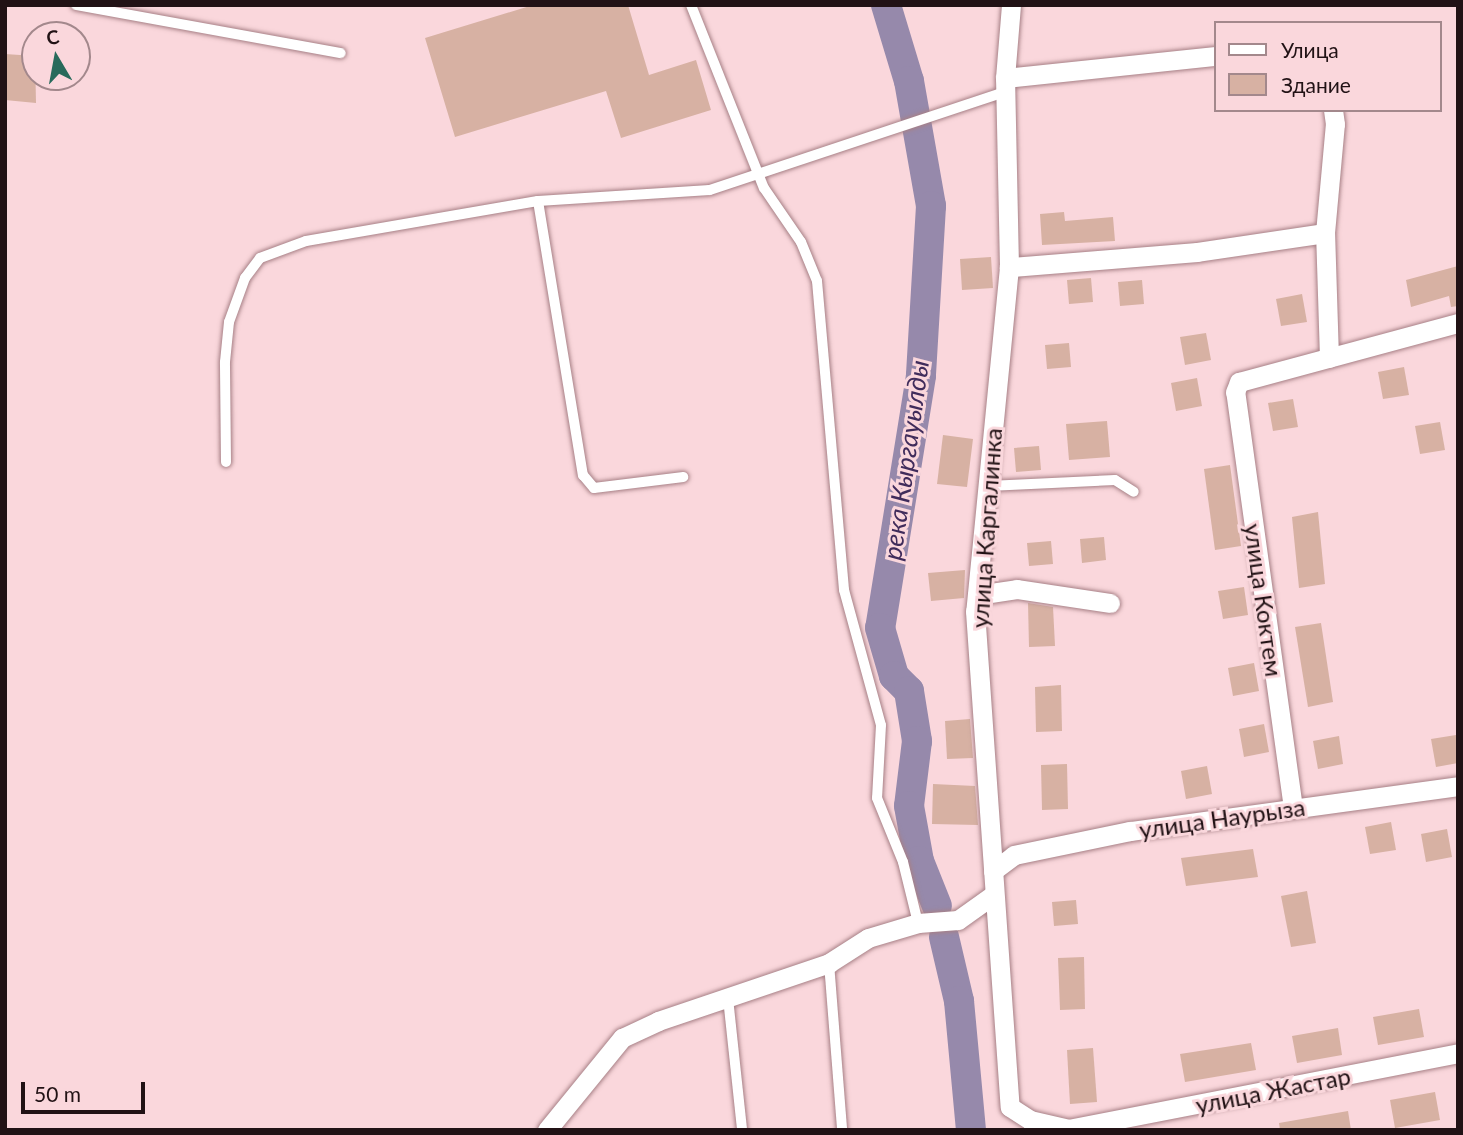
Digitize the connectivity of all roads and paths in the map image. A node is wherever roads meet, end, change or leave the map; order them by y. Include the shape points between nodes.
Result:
1 (76, 5) edge
2 (691, 5) edge
3 (1011, 5) edge
4 (341, 53) dead end
5 (1214, 56) edge
6 (1005, 85) junction
7 (1333, 112) edge
8 (758, 174) junction
9 (538, 201) junction
10 (1325, 233) junction
11 (1009, 267) junction
12 (1458, 323) edge
13 (1329, 358) junction
14 (226, 462) dead end
15 (683, 477) dead end
16 (988, 486) junction
17 (1134, 492) dead end
18 (977, 595) junction
19 (1110, 603) dead end
20 (1458, 786) edge
21 (1293, 808) junction
22 (993, 871) junction
23 (993, 895) junction
24 (918, 923) junction
25 (829, 963) junction
26 (727, 998) junction
27 (1458, 1053) edge
28 (1010, 1107) joint
29 (1154, 1122) edge
30 (547, 1130) edge
31 (741, 1130) edge
32 (842, 1130) edge

1 - 4 lane
2 - 8 lane
3 - 6 street, улица Каргалинка
5 - 6 street
6 - 8 lane
6 - 11 street, улица Каргалинка
7 - 10 street
8 - 9 lane via 710,190
8 - 24 lane via 801,242 817,281 844,590 881,725 877,798 903,862
9 - 14 lane via 306,241 260,258 245,278 229,322
9 - 15 lane via 583,475 594,488
10 - 11 street via 1197,253
10 - 13 street
11 - 16 street, улица Каргалинка
12 - 13 street
13 - 21 street, улица Коктем via 1239,382 1235,392
16 - 17 lane via 1115,480
16 - 18 street, улица Каргалинка
18 - 19 street via 1017,589
18 - 22 street, улица Каргалинка
20 - 21 street, улица Наурыза
21 - 22 street, улица Наурыза via 1130,831 1014,855
22 - 23 street, улица Каргалинка
23 - 24 street via 958,920
23 - 28 street, улица Каргалинка
24 - 25 street via 868,938
25 - 26 street
25 - 32 lane
26 - 30 street via 622,1038
26 - 31 lane
27 - 29 street, улица Жастар
28 - 29 street, улица Жастар via 1031,1120 1068,1129

